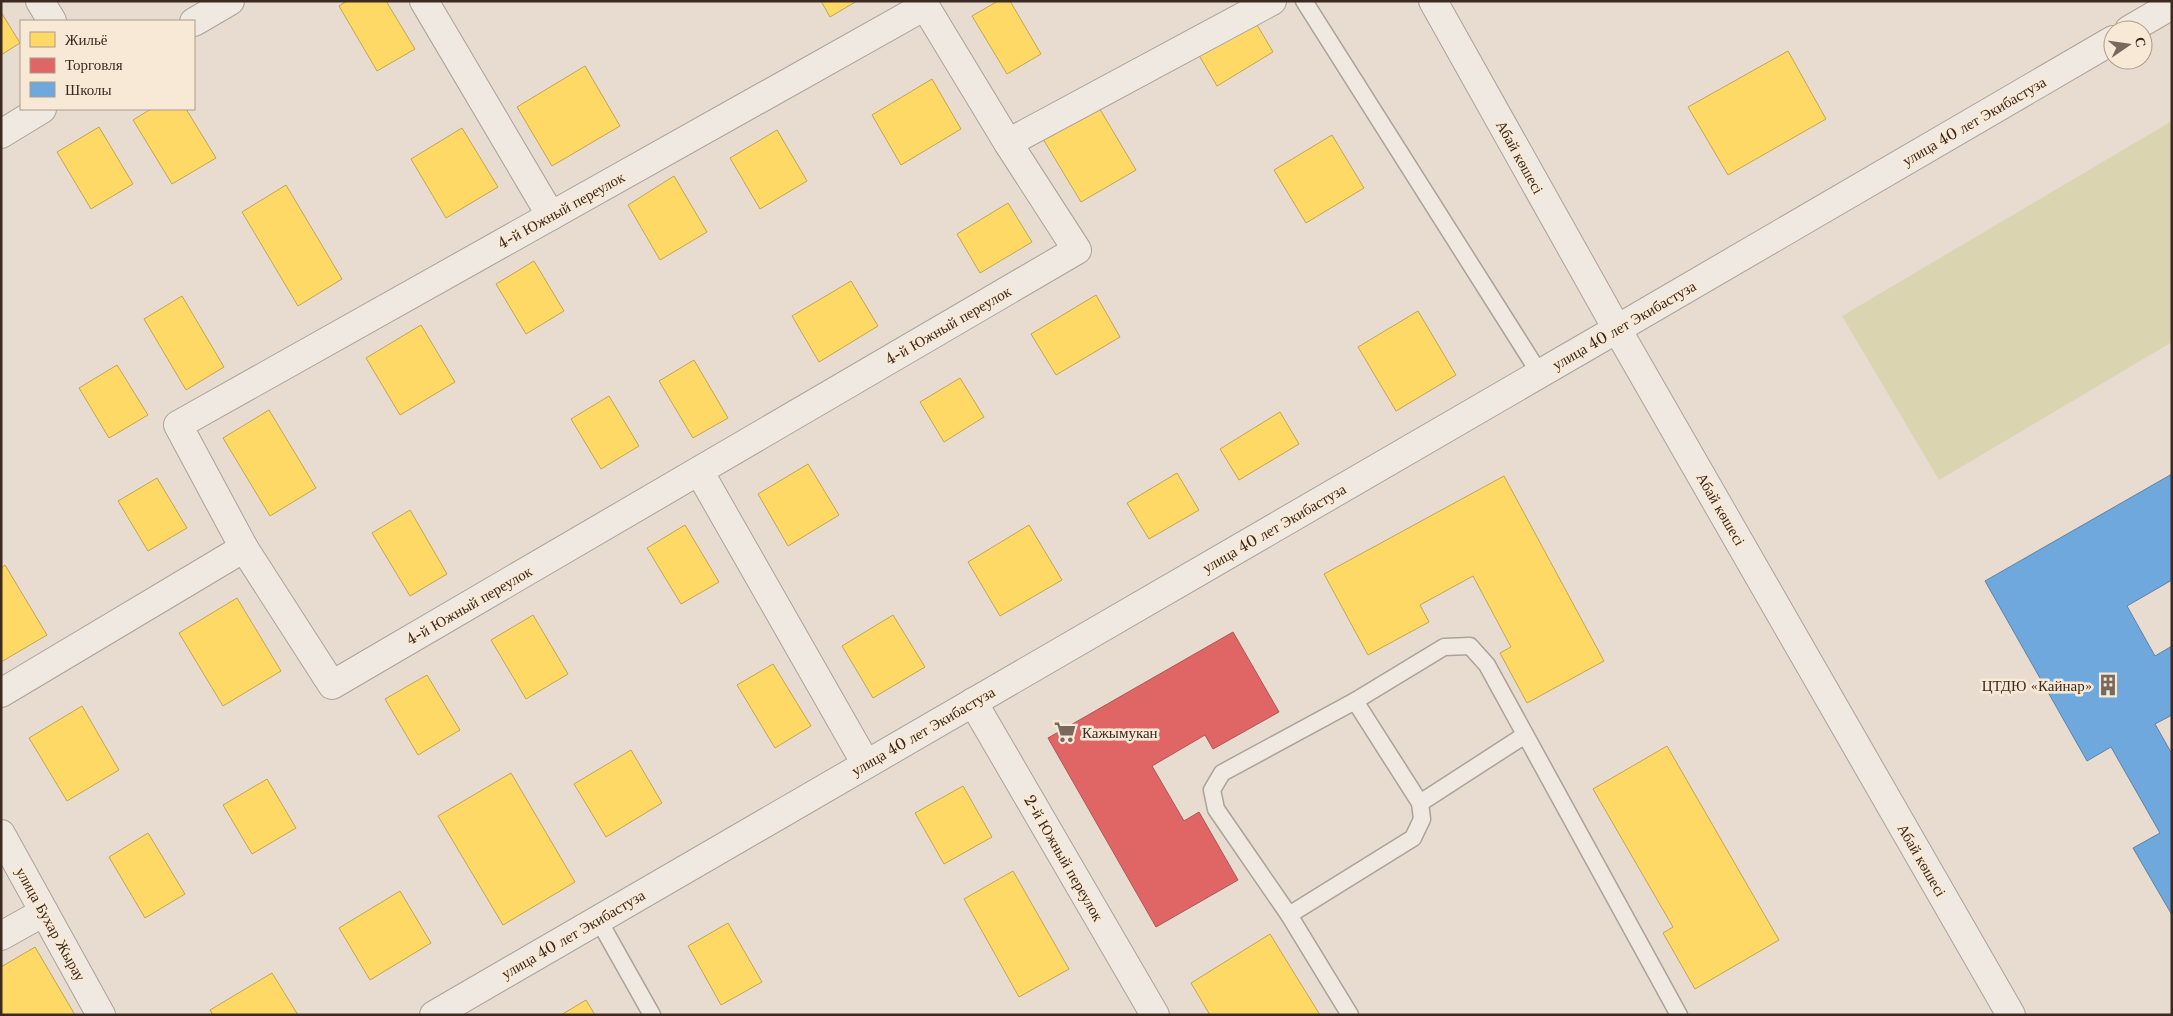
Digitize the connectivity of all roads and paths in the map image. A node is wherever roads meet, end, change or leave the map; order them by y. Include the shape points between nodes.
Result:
1 (40, 1) edge
2 (230, 1) edge
3 (424, 1) edge
4 (1272, 1) edge
5 (1304, 1) edge
6 (1433, 1) edge
7 (2172, 5) edge
8 (51, 20) edge
9 (2146, 20) edge
10 (195, 21) edge
11 (2103, 46) edge
12 (40, 110) edge
13 (1, 134) edge
14 (1008, 143) junction
15 (551, 216) junction
16 (1617, 329) junction
17 (1540, 374) junction
18 (699, 471) junction
19 (244, 548) junction
20 (1, 692) edge
21 (1355, 701) junction
22 (973, 702) junction
23 (1525, 735) junction
24 (866, 764) junction
25 (1420, 803) junction
26 (1, 834) edge
27 (44, 912) junction
28 (1289, 915) junction
29 (598, 919) junction
30 (1, 936) edge
31 (101, 1015) edge
32 (434, 1015) edge
33 (652, 1015) edge
34 (1155, 1015) edge
35 (1350, 1015) edge
36 (1679, 1015) edge
37 (2012, 1015) edge

1 - 8 street
2 - 10 street
3 - 15 street
4 - 14 street
5 - 17 lane
6 - 16 street, Абай көшесі
7 - 9 street
11 - 16 street, улица 40 лет Экибастуза
12 - 13 street
14 - 15 street, 4-й Южный переулок via 925,6
14 - 18 street, 4-й Южный переулок via 1077,250
15 - 19 street, 4-й Южный переулок via 178,425
16 - 17 street, улица 40 лет Экибастуза
16 - 37 street, Абай көшесі
17 - 22 street, улица 40 лет Экибастуза
18 - 19 street, 4-й Южный переулок via 332,685
18 - 24 street
19 - 20 street
21 - 23 lane via 1444,646 1470,646 1487,665
21 - 25 lane
21 - 28 lane via 1222,774 1212,790 1216,809
22 - 24 street, улица 40 лет Экибастуза
22 - 34 street, 2-й Южный переулок
23 - 25 lane
23 - 36 lane
24 - 29 street, улица 40 лет Экибастуза
25 - 28 lane via 1422,819 1413,838
26 - 27 street, улица Бухар Жырау
27 - 30 street
27 - 31 street, улица Бухар Жырау
28 - 35 lane
29 - 32 street, улица 40 лет Экибастуза
29 - 33 lane

